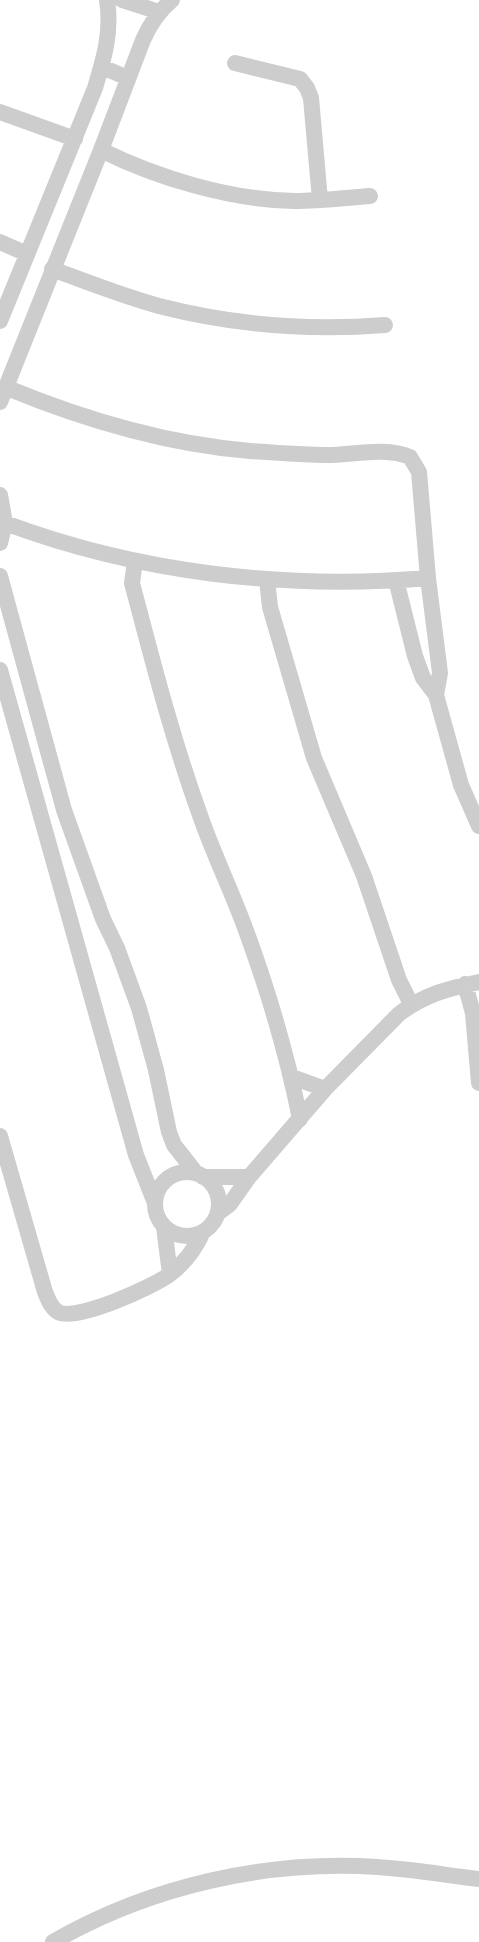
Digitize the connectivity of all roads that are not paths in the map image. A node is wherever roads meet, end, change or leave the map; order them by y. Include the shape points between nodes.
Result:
1 (107, 0) edge
2 (122, 0) edge
3 (172, 0) edge
4 (159, 12) junction
5 (235, 63) dead end
6 (102, 67) junction
7 (128, 78) junction
8 (0, 112) edge
9 (74, 139) junction
10 (101, 150) junction
11 (370, 196) dead end
12 (320, 200) junction
13 (0, 242) edge
14 (27, 254) junction
15 (52, 269) junction
16 (0, 321) edge
17 (385, 325) dead end
18 (2, 394) edge
19 (0, 495) edge
20 (5, 523) junction
21 (0, 543) edge
22 (135, 562) junction
23 (0, 576) edge
24 (428, 578) junction
25 (267, 580) junction
26 (396, 580) junction
27 (0, 670) edge
28 (436, 695) junction
29 (479, 826) edge
30 (472, 983) edge
31 (412, 1004) junction
32 (292, 1077) junction
33 (479, 1082) edge
34 (325, 1089) junction
35 (300, 1119) junction
36 (0, 1136) edge
37 (200, 1175) junction
38 (249, 1177) junction
39 (155, 1203) junction
40 (218, 1213) junction
41 (164, 1226) junction
42 (203, 1232) junction
43 (170, 1274) junction
44 (479, 1879) edge
45 (53, 1942) edge

1 - 6 street via 110,32
2 - 4 street
3 - 4 street
4 - 7 street via 148,27
5 - 12 street via 300,79 307,88 311,98
6 - 7 street
6 - 9 street
7 - 10 street
8 - 9 street
9 - 14 street
10 - 12 street via 177,180 207,188 264,199
10 - 15 street
11 - 12 street
13 - 14 street
14 - 16 street
15 - 17 street via 157,305 223,320 258,325 313,327
15 - 18 street
18 - 24 street via 167,438 208,446 332,455 394,452 406,455 410,457 418,472
19 - 20 street
20 - 21 street
20 - 22 street
22 - 25 street
22 - 32 street via 132,583 169,723 201,819 248,936
23 - 37 street via 64,810 141,1015 169,1132 174,1145
24 - 26 street
24 - 28 street via 440,673
25 - 26 street
25 - 31 street via 270,608 314,758 364,876 399,980
26 - 28 street via 415,656 423,678
27 - 39 street via 136,1155
28 - 29 street via 461,785
30 - 31 street via 442,990
30 - 33 street
31 - 34 street
32 - 34 street
32 - 35 street
34 - 35 street
35 - 38 street
36 - 43 street via 45,1292 50,1304 58,1312 80,1312 117,1301 152,1286
37 - 38 street
37 - 39 street via 179,1173 165,1181
37 - 40 street via 215,1189
38 - 40 street via 230,1204
39 - 41 street via 156,1212
40 - 42 street via 209,1228
41 - 42 street via 171,1232 187,1236
41 - 43 street
42 - 43 street via 194,1250
44 - 45 street via 342,1866 243,1874 146,1900

